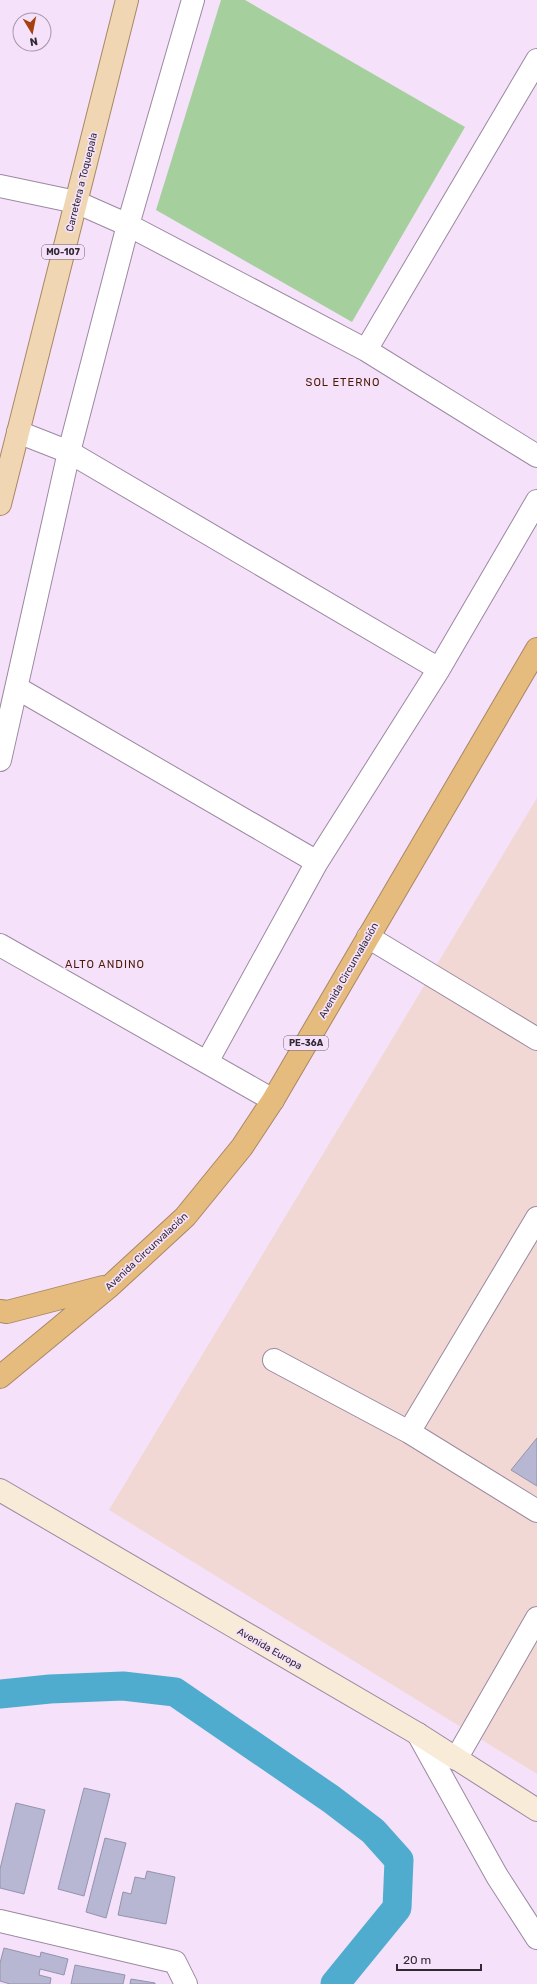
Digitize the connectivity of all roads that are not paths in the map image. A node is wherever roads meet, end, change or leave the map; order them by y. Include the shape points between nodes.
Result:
1 (127, 0) edge
2 (193, 0) edge
3 (537, 60) edge
4 (0, 186) edge
5 (76, 202) junction
6 (128, 225) junction
7 (366, 350) junction
8 (18, 432) junction
9 (69, 452) junction
10 (537, 456) edge
11 (537, 501) edge
12 (0, 504) edge
13 (537, 649) edge
14 (439, 669) junction
15 (17, 688) junction
16 (0, 760) edge
17 (317, 862) junction
18 (368, 937) junction
19 (0, 945) edge
20 (537, 1039) edge
21 (207, 1062) junction
22 (273, 1100) junction
23 (537, 1218) edge
24 (110, 1286) junction
25 (0, 1312) edge
26 (274, 1360) dead end
27 (9, 1362) edge
28 (0, 1377) edge
29 (408, 1432) junction
30 (0, 1490) edge
31 (537, 1511) edge
32 (537, 1618) edge
33 (418, 1734) junction
34 (456, 1759) junction
35 (537, 1810) edge
36 (0, 1921) edge
37 (537, 1938) edge
38 (186, 1984) edge

1 - 5 main road, Carretera a Toquepala / MO-107
2 - 6 street
3 - 7 street
4 - 5 street
5 - 6 street
5 - 8 main road, Carretera a Toquepala / MO-107
6 - 7 street
6 - 9 street
7 - 10 street
8 - 9 street
8 - 12 main road, Carretera a Toquepala / MO-107
9 - 14 street
9 - 15 street
11 - 14 street
13 - 18 highway, Avenida Circunvalación / PE-36A
14 - 17 street
15 - 16 street
15 - 17 street
17 - 21 street
18 - 20 street
18 - 22 highway, Avenida Circunvalación / PE-36A
19 - 21 street
21 - 22 street
22 - 24 highway, Avenida Circunvalación / PE-36A via 242,1147 185,1217
23 - 29 street
24 - 25 highway
24 - 27 highway, Avenida Circunvalación / PE-36A
26 - 29 street
27 - 28 highway, Avenida Circunvalación / PE-36A
29 - 31 street
30 - 33 main road, Avenida Europa
32 - 34 street
33 - 34 main road, Avenida Europa
33 - 37 street via 497,1876
34 - 35 main road, Avenida Europa
36 - 38 street via 175,1962

